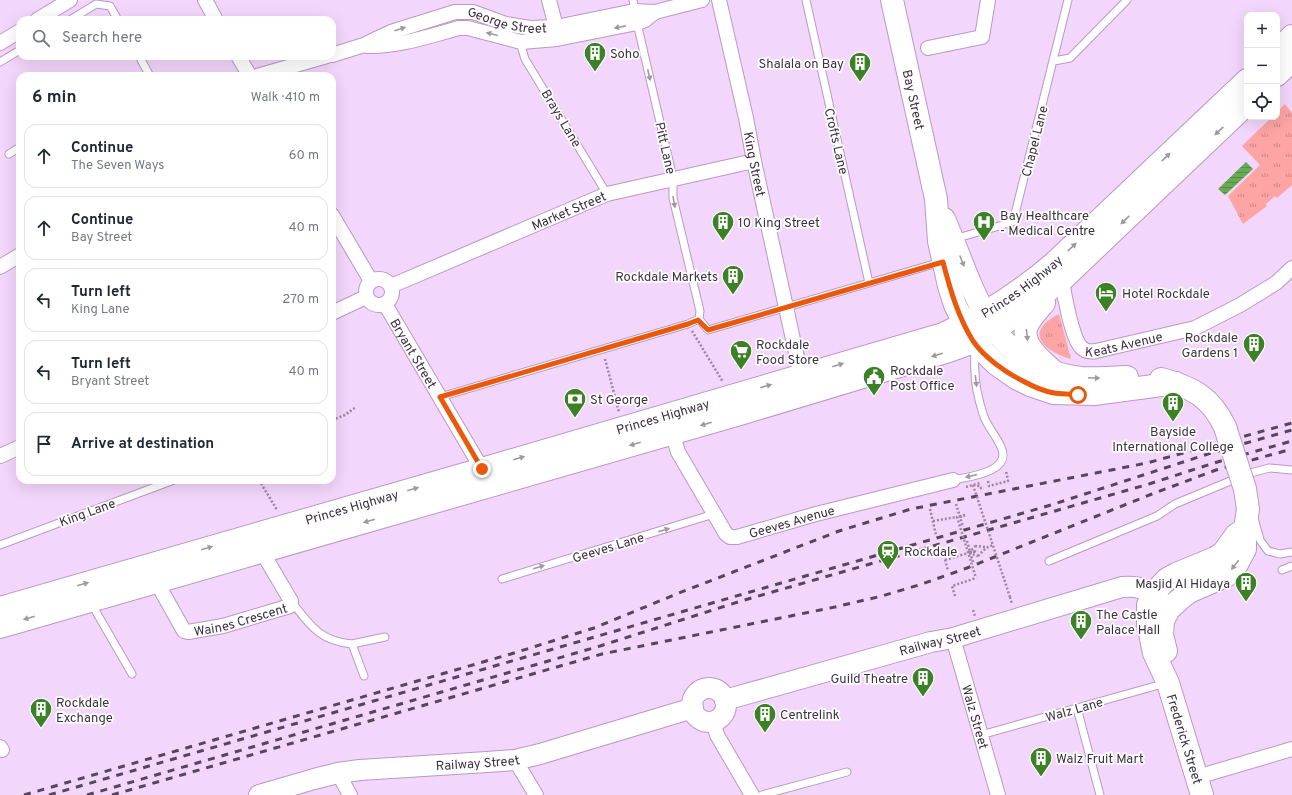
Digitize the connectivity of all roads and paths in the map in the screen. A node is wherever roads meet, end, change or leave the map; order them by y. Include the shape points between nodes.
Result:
1 (70, 0) edge
2 (204, 0) edge
3 (464, 0) edge
4 (549, 0) edge
5 (702, 0) edge
6 (718, 0) edge
7 (806, 0) edge
8 (892, 0) edge
9 (988, 0) edge
10 (1068, 0) edge
11 (1128, 0) edge
12 (635, 11) edge
13 (473, 12) junction
14 (44, 16) edge
15 (76, 16) edge
16 (116, 16) edge
17 (214, 16) edge
18 (556, 27) junction
19 (16, 33) edge
20 (1292, 36) edge
21 (521, 42) junction
22 (0, 43) edge
23 (364, 45) junction
24 (928, 48) dead end
25 (1280, 48) edge
26 (16, 52) edge
27 (336, 54) edge
28 (141, 60) edge
29 (240, 60) edge
30 (313, 60) edge
31 (1054, 61) junction
32 (1292, 61) edge
33 (0, 62) edge
34 (146, 72) edge
35 (248, 72) edge
36 (271, 72) edge
37 (1280, 72) edge
38 (1244, 83) edge
39 (1244, 107) edge
40 (16, 150) edge
41 (9, 154) dead end
42 (754, 161) junction
43 (673, 178) junction
44 (607, 194) junction
45 (936, 199) junction
46 (336, 222) edge
47 (953, 239) junction
48 (16, 257) edge
49 (943, 262) junction
50 (0, 267) edge
51 (1292, 268) edge
52 (1062, 280) junction
53 (371, 281) junction
54 (869, 283) junction
55 (391, 286) junction
56 (366, 297) junction
57 (385, 304) junction
58 (786, 308) junction
59 (336, 311) edge
60 (698, 320) junction
61 (990, 321) junction
62 (688, 324) junction
63 (969, 333) junction
64 (602, 349) junction
65 (1055, 373) junction
66 (801, 376) junction
67 (1176, 383) junction
68 (725, 385) dead end
69 (440, 397) junction
70 (356, 408) dead end
71 (620, 416) dead end
72 (336, 418) edge
73 (670, 424) junction
74 (16, 449) edge
75 (0, 456) edge
76 (1292, 470) edge
77 (1006, 471) dead end
78 (484, 478) junction
79 (953, 480) joint
80 (977, 482) dead end
81 (163, 484) edge
82 (261, 484) edge
83 (973, 485) junction
84 (966, 487) dead end
85 (975, 490) junction
86 (1246, 490) junction
87 (956, 504) dead end
88 (930, 509) dead end
89 (279, 514) dead end
90 (714, 514) junction
91 (965, 515) dead end
92 (958, 517) junction
93 (933, 521) junction
94 (963, 528) dead end
95 (1244, 529) junction
96 (936, 535) dead end
97 (967, 541) dead end
98 (256, 543) junction
99 (0, 545) edge
100 (993, 545) junction
101 (942, 548) dead end
102 (986, 548) junction
103 (977, 551) dead end
104 (1292, 552) edge
105 (969, 553) junction
106 (945, 560) junction
107 (1049, 561) dead end
108 (973, 562) dead end
109 (1292, 566) edge
110 (1282, 570) dead end
111 (948, 571) dead end
112 (153, 573) junction
113 (502, 578) dead end
114 (955, 596) dead end
115 (1152, 596) junction
116 (90, 601) junction
117 (291, 601) junction
118 (1012, 605) dead end
119 (0, 608) edge
120 (1169, 609) junction
121 (973, 610) dead end
122 (975, 616) dead end
123 (0, 627) edge
124 (385, 637) dead end
125 (953, 638) junction
126 (352, 644) junction
127 (132, 674) dead end
128 (364, 676) dead end
129 (1168, 682) junction
130 (725, 700) junction
131 (693, 708) junction
132 (1077, 708) junction
133 (713, 721) junction
134 (981, 735) junction
135 (1292, 749) edge
136 (515, 760) junction
137 (847, 772) dead end
138 (338, 773) junction
139 (1199, 786) edge
140 (259, 795) edge
141 (350, 795) edge
142 (536, 795) edge
143 (752, 795) edge
144 (762, 795) edge
145 (998, 795) edge
146 (1100, 795) edge

1 - 14 street
2 - 17 street
3 - 13 street
4 - 18 street
5 - 12 street, George Street via 655,12
6 - 42 street, King Street
7 - 54 lane, Crofts Lane
8 - 45 main road, Bay Street
9 - 24 street via 982,37
10 - 31 lane, Chapel Lane
11 - 31 lane via 1070,58
12 - 18 street, George Street
12 -> 21 street, George Street via 557,39
12 -> 43 lane, Pitt Lane
13 - 18 street, George Street via 506,24 530,28
23 -> 13 street, George Street via 442,15
15 - 16 lane via 96,4 110,6
19 - 22 street
20 - 25 main road
21 -> 23 street, George Street via 459,28 396,44
21 - 44 lane, Brays Lane via 525,58
23 - 27 street, George Street
26 - 33 lane
28 - 34 lane
29 - 35 street
30 - 36 street
31 - 47 lane, Chapel Lane via 1013,222
32 - 37 main road
61 -> 38 main road, Princes Highway via 1020,290 1054,263
39 -> 52 main road, Princes Highway
40 - 41 lane
42 - 43 street, Market Street
42 - 58 street, King Street
43 - 44 street, Market Street
43 -> 60 lane, Pitt Lane via 673,198 700,312
44 - 55 street, Market Street
45 - 47 main road, Bay Street
45 - 49 main road, Bay Street
46 - 53 street
47 -> 61 main road, Bay Street
48 - 50 street
49 - 54 lane
49 - 63 main road, Bay Street via 949,286
51 - 52 street, Keats Avenue via 1276,283 1195,328 1096,352 1084,350 1077,341 1064,298
52 - 61 main road, Princes Highway via 1015,316
52 -> 65 main road via 1026,328 1028,342 1033,351
53 - 55 street via 380,279
53 - 56 street via 366,288
54 - 58 lane
55 - 57 street via 392,294
56 - 57 street via 372,304
56 - 59 street
57 - 69 street, Bryant Street
58 - 60 lane via 708,330
58 - 66 street, King Street
60 - 62 lane
61 - 63 main road, Princes Highway
61 - 65 main road, Bay Street via 1009,346 1037,366
62 - 64 lane
62 - 68 path
66 -> 63 main road, Princes Highway via 943,334
63 - 67 main road via 996,364 1030,385 1054,393 1094,394
63 -> 73 main road, Princes Highway via 949,351
63 -> 79 lane, Geeves Avenue via 981,408 987,425 1003,452 1001,461 990,471
64 - 69 lane
64 - 71 path
65 -> 67 main road, Bay Street via 1091,378 1149,377
73 -> 66 main road, Princes Highway
67 - 86 main road, Bay Street, bridge via 1187,387 1214,408 1225,427
69 - 78 street, Bryant Street
70 - 72 path
73 - 78 main road, Princes Highway
73 - 90 street, Geeves Avenue via 678,452
74 - 75 street
76 - 107 lane via 1269,468 1247,474 1175,504 1158,516
77 - 83 path, bridge via 1008,481 990,486 988,481
78 - 98 main road, Princes Highway
79 - 90 street, Geeves Avenue via 733,538 728,537
80 - 85 path via 979,488 984,488
81 - 99 lane, King Lane
82 - 89 path
83 - 84 path, bridge
83 - 85 path, bridge
85 - 100 path, bridge
86 - 95 main road, Bay Street via 1248,509
86 - 104 lane via 1264,547 1272,553
87 - 92 path
88 - 93 path
113 -> 90 lane, Geeves Lane
91 - 92 path, bridge
92 - 93 path
92 - 94 path
92 - 105 path, bridge
93 - 96 path
95 - 115 main road via 1236,535 1223,553 1166,579
95 -> 120 main road, Bay Street via 1245,549 1237,564 1226,576 1190,592
97 - 105 path
98 - 112 main road, Princes Highway
98 - 117 street, Waines Crescent
100 - 102 path
100 - 118 path, bridge
101 - 106 path
102 - 105 path, bridge via 975,546
102 - 105 path, bridge via 978,556
103 - 105 path, bridge
105 - 106 path
105 - 108 path
105 - 114 path, bridge via 976,578 952,586
106 - 111 path
109 - 110 lane
112 - 116 main road, Princes Highway
112 - 117 street, Waines Crescent via 184,631 188,632 223,626 290,606
119 -> 112 main road, Princes Highway
115 - 120 street, Railway Street
115 - 125 street, Railway Street via 1141,588 1122,587
115 - 129 main road, Frederick Street via 1147,616 1150,636 1154,653
116 -> 123 main road, Princes Highway
116 - 127 lane
117 - 126 lane via 314,630 331,640
120 - 129 main road, Frederick Street via 1163,621 1162,635 1167,657
121 - 122 path
124 - 126 lane
125 - 130 street, Railway Street
125 - 134 street, Walz Street
126 - 128 lane
129 - 132 lane, Walz Lane
129 - 139 main road, Frederick Street
130 - 131 street via 719,691 708,688 694,697
130 - 133 street via 726,706 722,716
131 - 133 street via 698,718
131 - 136 street, Railway Street
132 - 134 lane, Walz Lane
132 - 146 lane
133 - 143 street via 717,735
134 - 145 street, Walz Street
135 - 139 street
136 - 138 street, Railway Street
136 - 142 street
137 - 144 lane
138 - 140 street, Railway Street
138 - 141 street

